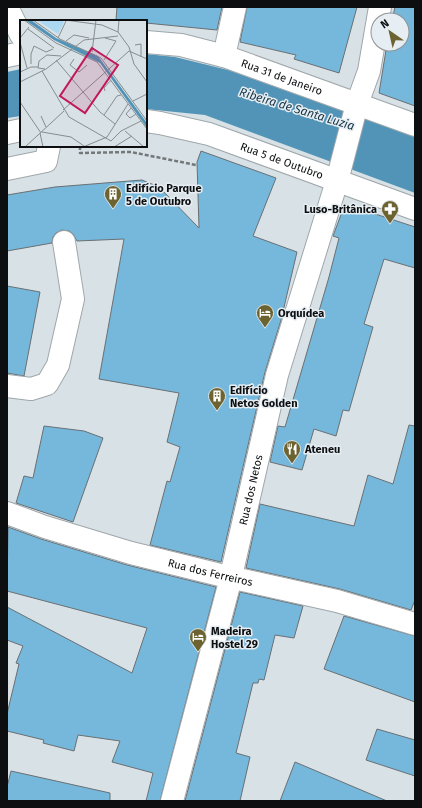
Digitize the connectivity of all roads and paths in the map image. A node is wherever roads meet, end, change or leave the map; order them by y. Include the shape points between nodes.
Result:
1 (7, 7) edge
2 (235, 7) edge
3 (380, 7) edge
4 (20, 33) edge
5 (147, 42) edge
6 (20, 53) edge
7 (7, 56) edge
8 (224, 56) junction
9 (357, 104) junction
10 (147, 121) edge
11 (415, 125) edge
12 (20, 130) edge
13 (7, 133) edge
14 (50, 147) edge
15 (80, 147) edge
16 (196, 165) dead end
17 (7, 169) edge
18 (337, 181) junction
19 (415, 209) edge
20 (64, 242) dead end
21 (7, 386) edge
22 (7, 513) edge
23 (231, 577) junction
24 (415, 624) edge
25 (172, 801) edge

1 - 4 street
2 - 8 street
3 - 9 street, Rua dos Netos via 369,71
5 - 8 street, Rua 31 de Janeiro via 181,45
6 - 7 street
8 - 9 street, Rua 31 de Janeiro
9 - 11 street, Rua 31 de Janeiro
9 - 18 street, Rua dos Netos
10 - 18 street, Rua 5 de Outubro via 209,134
12 - 13 street
14 - 17 street via 46,161
15 - 16 path via 80,153 131,152
18 - 19 street, Rua 5 de Outubro
18 - 23 street, Rua dos Netos via 277,375
20 - 21 street via 73,299 58,365 47,384 31,389
22 - 23 street, Rua dos Ferreiros via 131,553
23 - 24 street, Rua dos Ferreiros via 338,601
23 - 25 street, Rua dos Netos

